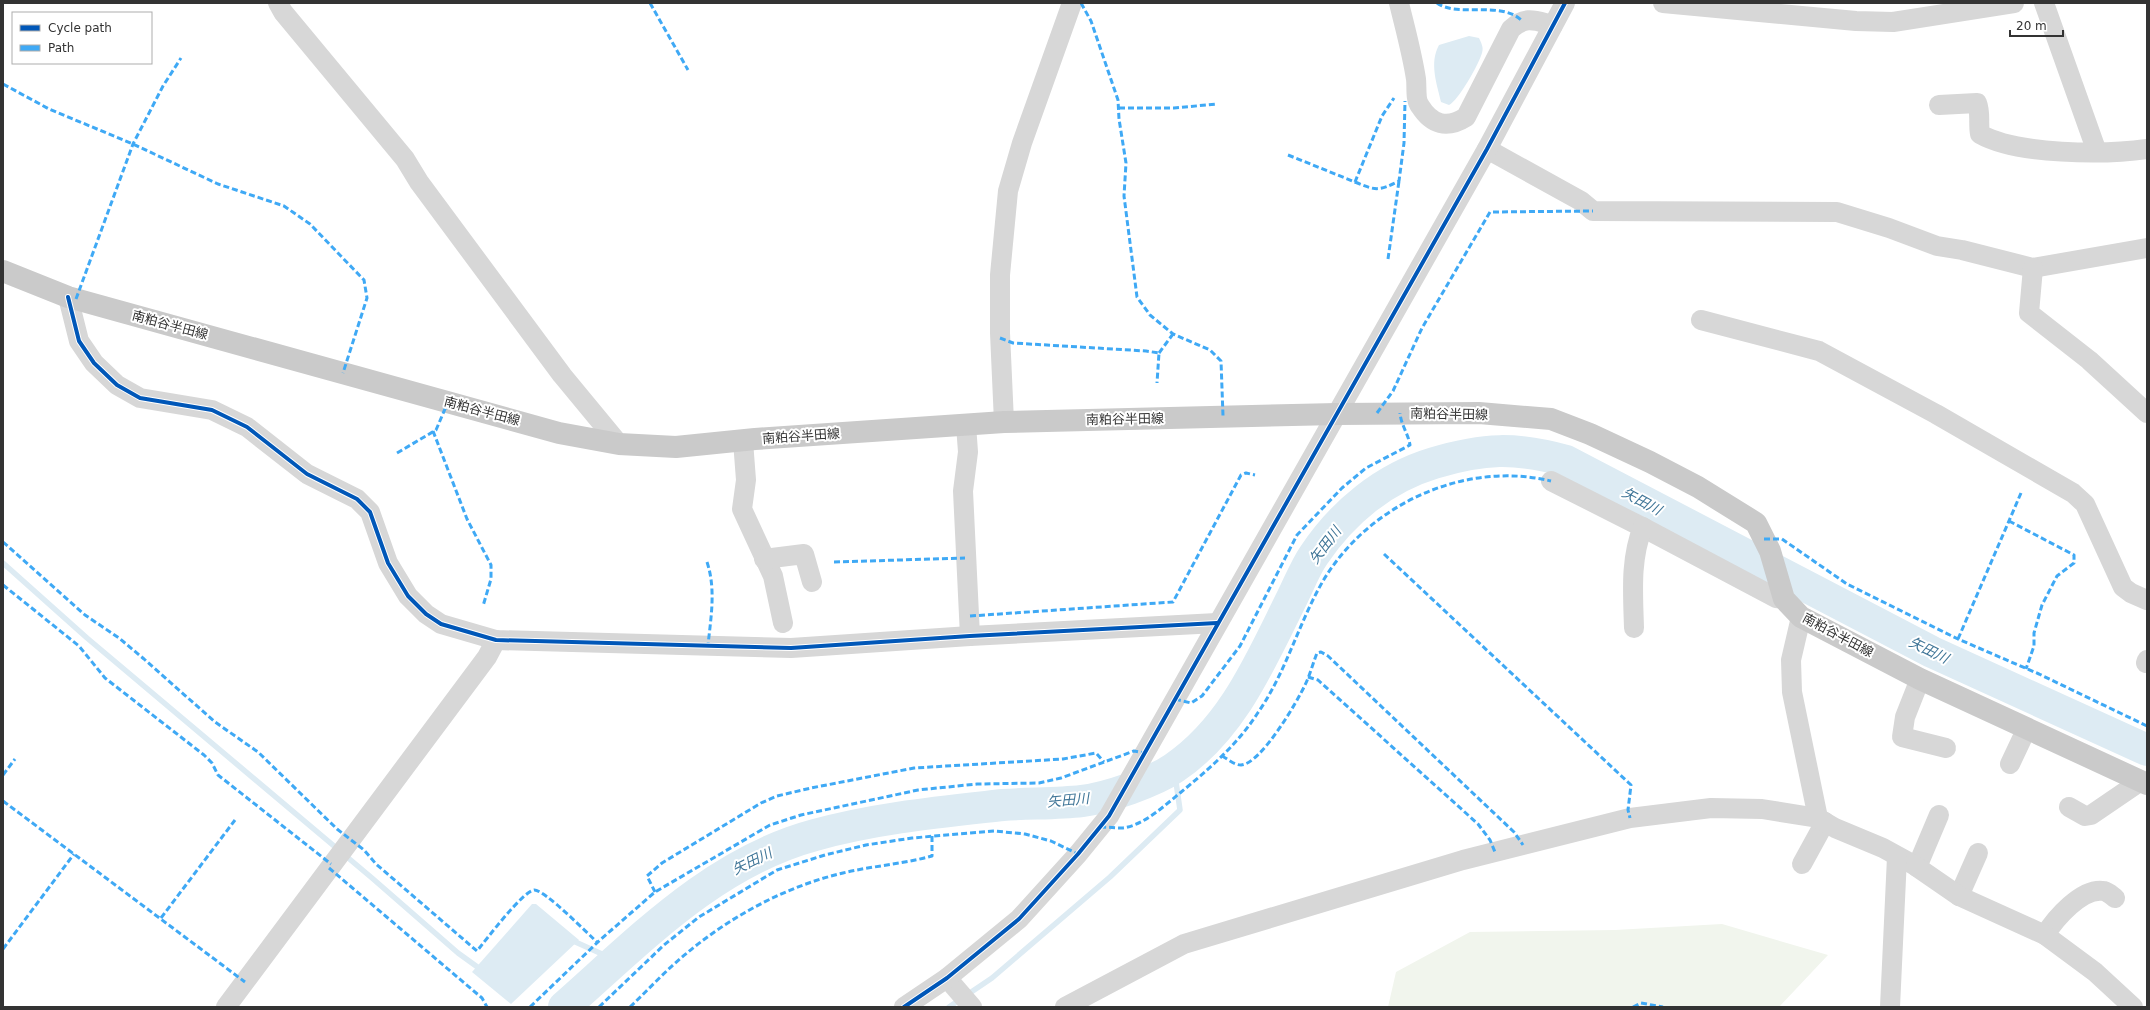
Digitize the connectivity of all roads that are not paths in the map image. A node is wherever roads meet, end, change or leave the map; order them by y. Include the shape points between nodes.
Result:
1 (278, 3) edge
2 (1072, 3) edge
3 (1399, 3) edge
4 (1565, 3) edge
5 (1663, 3) edge
6 (2014, 3) edge
7 (2044, 3) edge
8 (1923, 10) edge
9 (1553, 25) junction
10 (1938, 105) dead end
11 (1487, 149) junction
12 (2147, 149) edge
13 (2097, 152) junction
14 (2147, 248) edge
15 (2033, 268) junction
16 (3, 271) edge
17 (68, 297) junction
18 (1700, 320) dead end
19 (2147, 413) edge
20 (1337, 414) junction
21 (1004, 422) junction
22 (966, 425) junction
23 (743, 441) junction
24 (619, 444) junction
25 (1551, 481) dead end
26 (1643, 527) junction
27 (764, 559) junction
28 (812, 582) dead end
29 (1784, 599) junction
30 (2147, 600) edge
31 (1800, 617) junction
32 (783, 623) dead end
33 (1217, 623) junction
34 (1634, 628) dead end
35 (970, 636) junction
36 (496, 640) junction
37 (1920, 679) junction
38 (2027, 728) junction
39 (1946, 748) dead end
40 (2010, 764) dead end
41 (2143, 782) edge
42 (2069, 807) dead end
43 (1939, 815) dead end
44 (1822, 820) junction
45 (1978, 852) dead end
46 (1897, 857) junction
47 (1802, 864) dead end
48 (1917, 867) junction
49 (1959, 896) junction
50 (2115, 898) dead end
51 (2045, 935) junction
52 (947, 978) junction
53 (226, 1007) edge
54 (904, 1007) edge
55 (972, 1007) edge
56 (1065, 1007) edge
57 (1890, 1007) edge
58 (2133, 1007) edge

1 - 24 street via 405,159 419,182 562,375
2 - 21 street via 1022,142 1008,191 1000,275
3 - 9 street via 1416,78 1419,105 1434,122 1447,124 1456,124 1466,117 1511,29 1518,22 1530,19
4 - 9 street
5 - 8 street via 1856,21 1893,22
6 - 8 street
7 - 13 street
9 - 11 street
10 - 13 street via 1977,103 1980,134 2004,143 2026,148
11 - 15 street via 1581,201 1593,211 1837,212 1937,246
11 - 20 street
12 - 13 street
14 - 15 street
15 - 19 street via 2029,313 2088,360
16 - 17 main road, 南粕谷半田線
17 - 24 main road, 南粕谷半田線 via 559,433
17 - 36 street via 79,341 94,363 117,385 140,398 212,410 247,427 307,474 357,499 370,512 388,563 408,596 426,614 441,624
18 - 30 street via 1819,351 2073,492 2085,504 2124,587
20 - 21 main road, 南粕谷半田線
20 - 29 main road, 南粕谷半田線 via 1480,413 1551,419 1590,434 1698,487 1756,523 1770,551
20 - 33 street
21 - 22 main road, 南粕谷半田線
22 - 23 main road, 南粕谷半田線
22 - 35 street via 968,452 963,491
23 - 24 main road, 南粕谷半田線 via 676,447
23 - 27 street via 746,480 742,509
25 - 26 street
26 - 29 street via 1776,598
26 - 34 street via 1636,544 1633,569
27 - 28 street via 805,549
27 - 32 street via 773,576
29 - 31 main road, 南粕谷半田線
31 - 37 main road, 南粕谷半田線
31 - 44 street via 1791,660 1792,692
33 - 35 street
33 - 52 street via 1109,816 1019,919
35 - 36 street via 791,648
36 - 53 street via 487,657
37 - 38 main road, 南粕谷半田線
37 - 39 street via 1905,717 1902,737
38 - 40 street
38 - 41 main road, 南粕谷半田線
41 - 42 street via 2091,815 2085,816
43 - 48 street
44 - 46 street
44 - 47 street
44 - 56 street via 1762,809 1711,808 1630,818 1463,860 1184,944
45 - 49 street
46 - 48 street
46 - 57 street
48 - 49 street
49 - 51 street
50 - 51 street via 2106,891 2088,893 2052,923
51 - 58 street via 2095,972
52 - 54 street
52 - 55 street

